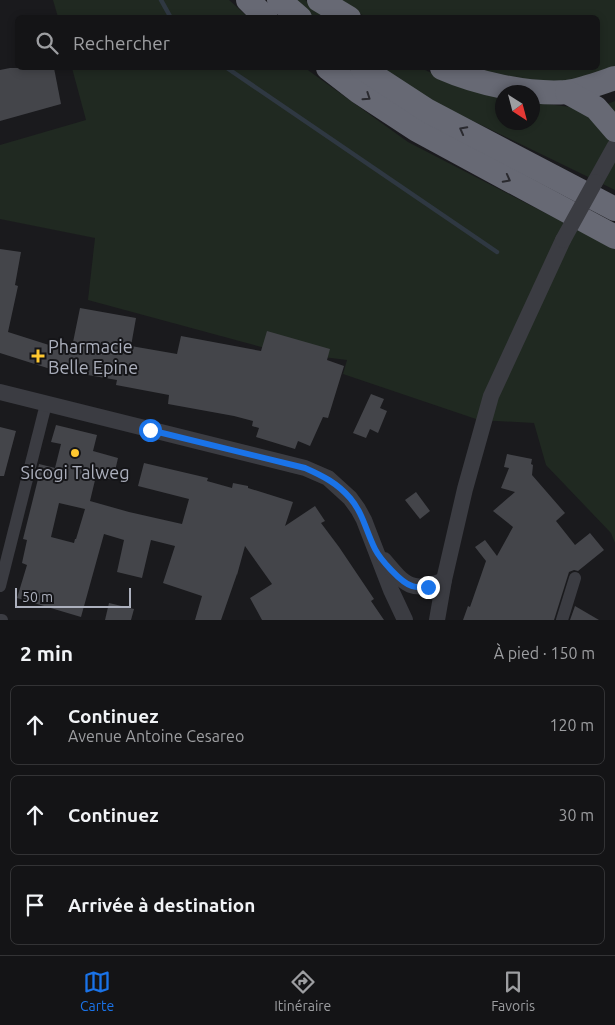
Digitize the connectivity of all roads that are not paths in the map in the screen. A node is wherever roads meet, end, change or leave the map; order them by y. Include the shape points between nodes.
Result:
1 (248, 0) edge
2 (278, 0) edge
3 (320, 0) edge
4 (263, 15) edge
5 (296, 15) edge
6 (344, 15) edge
7 (331, 70) edge
8 (365, 70) edge
9 (447, 70) edge
10 (615, 78) edge
11 (568, 92) junction
12 (615, 130) edge
13 (615, 146) edge
14 (615, 209) edge
15 (615, 237) edge
16 (0, 392) edge
17 (46, 404) junction
18 (375, 550) junction
19 (576, 578) dead end
20 (444, 580) junction
21 (0, 586) edge
22 (405, 620) edge
23 (437, 620) edge
24 (562, 620) edge

1 - 4 highway
2 - 5 highway
3 - 6 highway
7 -> 15 highway via 417,130
14 -> 8 highway via 428,112
9 - 11 highway via 502,86
10 - 11 highway
11 - 12 highway via 596,108
13 - 20 street, bridge via 563,240 491,396
16 - 17 street
17 - 18 street via 305,468 328,478 350,498 364,520
17 - 21 street
18 - 20 street via 396,574 412,586 428,587
18 - 22 street
19 - 24 street
20 - 23 street

